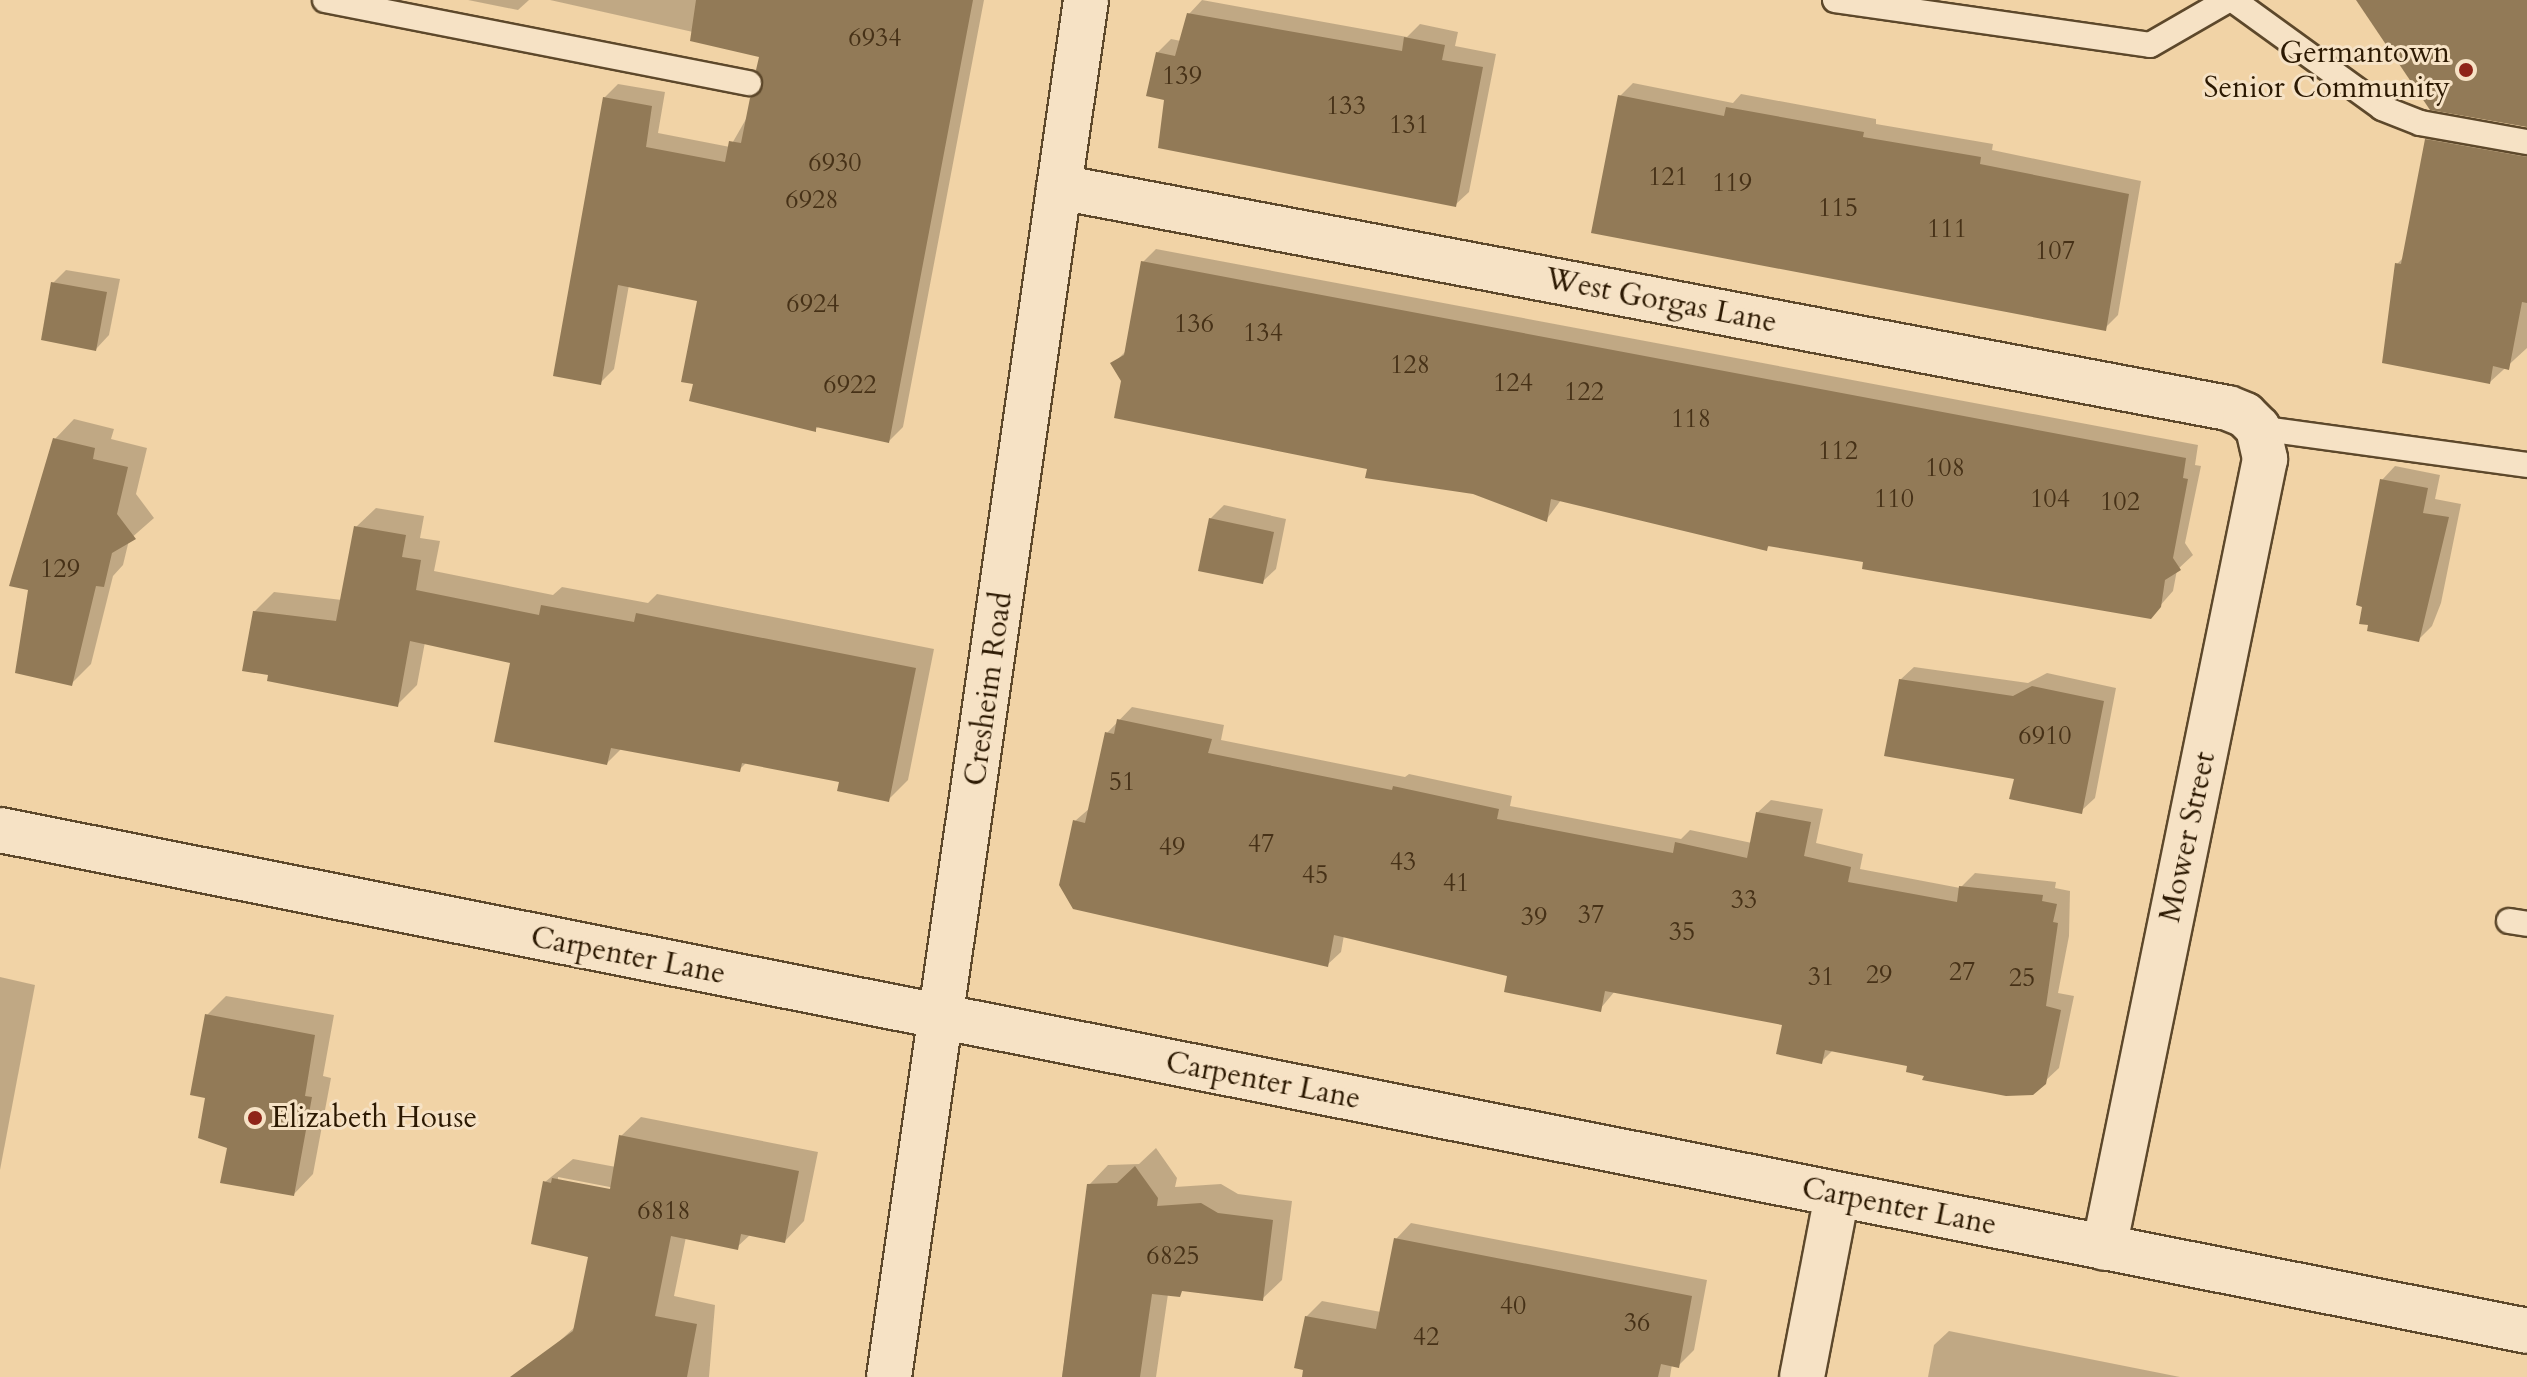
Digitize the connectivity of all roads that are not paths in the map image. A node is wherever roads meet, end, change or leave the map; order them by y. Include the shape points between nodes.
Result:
1 (325, 0) edge
2 (1086, 0) edge
3 (1835, 0) edge
4 (2230, 0) edge
5 (749, 83) dead end
6 (2527, 142) edge
7 (1059, 187) junction
8 (2258, 428) junction
9 (2527, 465) edge
10 (0, 830) edge
11 (944, 1018) junction
12 (1837, 1195) junction
13 (2104, 1248) junction
14 (2527, 1331) edge
15 (889, 1377) edge
16 (1802, 1377) edge

1 - 5 lane
2 - 7 street, Cresheim Road
3 - 4 lane via 2150,45
4 - 6 lane via 2382,108 2420,123
7 - 8 street, West Gorgas Lane via 2228,408
7 - 11 street, Cresheim Road
8 - 9 lane
8 - 13 street, Mower Street via 2265,459
10 - 11 street, Carpenter Lane
11 - 12 street, Carpenter Lane
11 - 15 street, Cresheim Road
12 - 13 street, Carpenter Lane
12 - 16 street
13 - 14 street, Carpenter Lane

